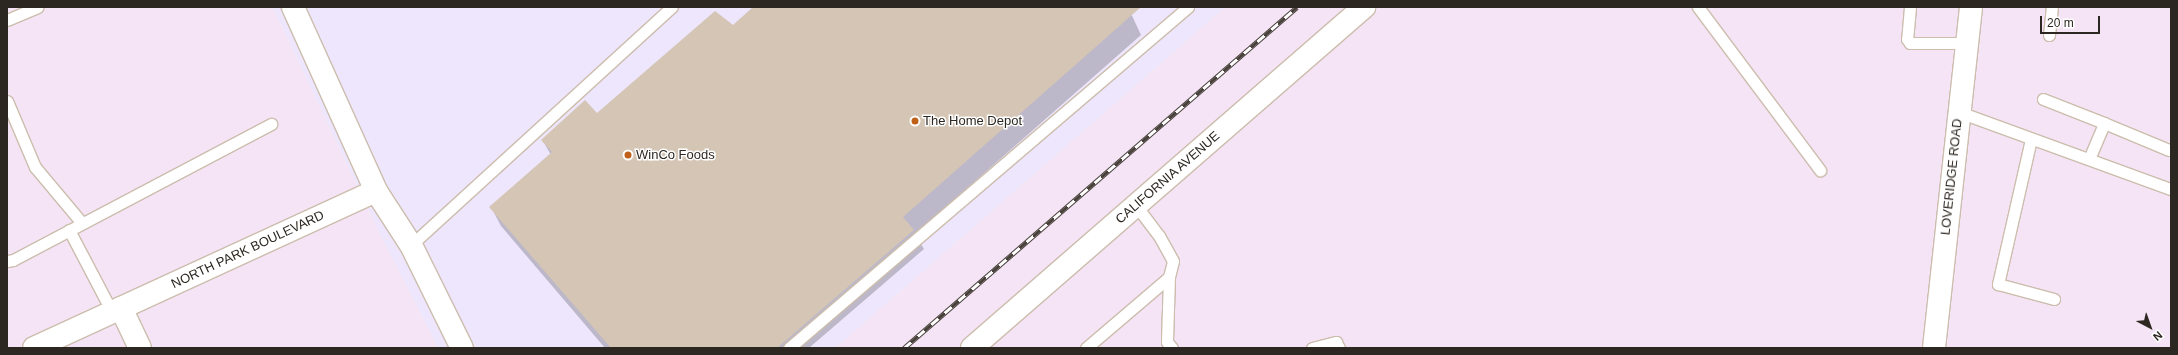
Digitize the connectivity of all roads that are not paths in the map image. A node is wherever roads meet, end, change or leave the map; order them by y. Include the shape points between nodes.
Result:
1 (37, 7) edge
2 (293, 7) edge
3 (672, 7) edge
4 (1188, 7) edge
5 (1364, 7) edge
6 (1698, 7) edge
7 (1910, 7) edge
8 (1971, 7) edge
9 (2052, 7) edge
10 (7, 20) edge
11 (2049, 35) dead end
12 (1967, 43) junction
13 (2043, 99) dead end
14 (7, 101) edge
15 (1959, 112) junction
16 (2104, 123) junction
17 (271, 124) dead end
18 (2032, 138) junction
19 (2170, 150) dead end
20 (2089, 159) junction
21 (1820, 170) dead end
22 (2171, 189) edge
23 (376, 191) junction
24 (1136, 206) junction
25 (82, 223) junction
26 (69, 230) junction
27 (411, 245) junction
28 (7, 261) edge
29 (1169, 277) junction
30 (2054, 299) dead end
31 (116, 310) junction
32 (1935, 347) edge
33 (34, 348) edge
34 (140, 348) edge
35 (462, 348) edge
36 (789, 348) edge
37 (972, 348) edge
38 (1086, 348) edge
39 (1172, 348) edge
40 (1312, 348) edge
41 (1339, 348) edge

1 - 10 lane
2 - 23 street
3 - 27 lane
4 - 36 lane
5 - 24 street, CALIFORNIA AVENUE
6 - 21 lane
7 - 12 lane via 1907,39 1910,43
8 - 12 street, LOVERIDGE ROAD
9 - 11 lane
12 - 15 street, LOVERIDGE ROAD
13 - 16 lane
14 - 25 lane via 35,166
15 - 18 lane
15 - 32 street, LOVERIDGE ROAD
16 - 19 lane
16 - 20 lane
17 - 25 lane
18 - 20 lane
18 - 30 lane via 1998,284
20 - 22 lane
23 - 27 street
23 - 31 street, NORTH PARK BOULEVARD
24 - 29 lane via 1159,236 1173,261
24 - 37 street, CALIFORNIA AVENUE
25 - 26 lane
26 - 28 lane
26 - 31 lane
27 - 35 street
29 - 38 lane
29 - 39 lane via 1167,342
31 - 33 street, NORTH PARK BOULEVARD
31 - 34 street
40 - 41 lane via 1336,342

